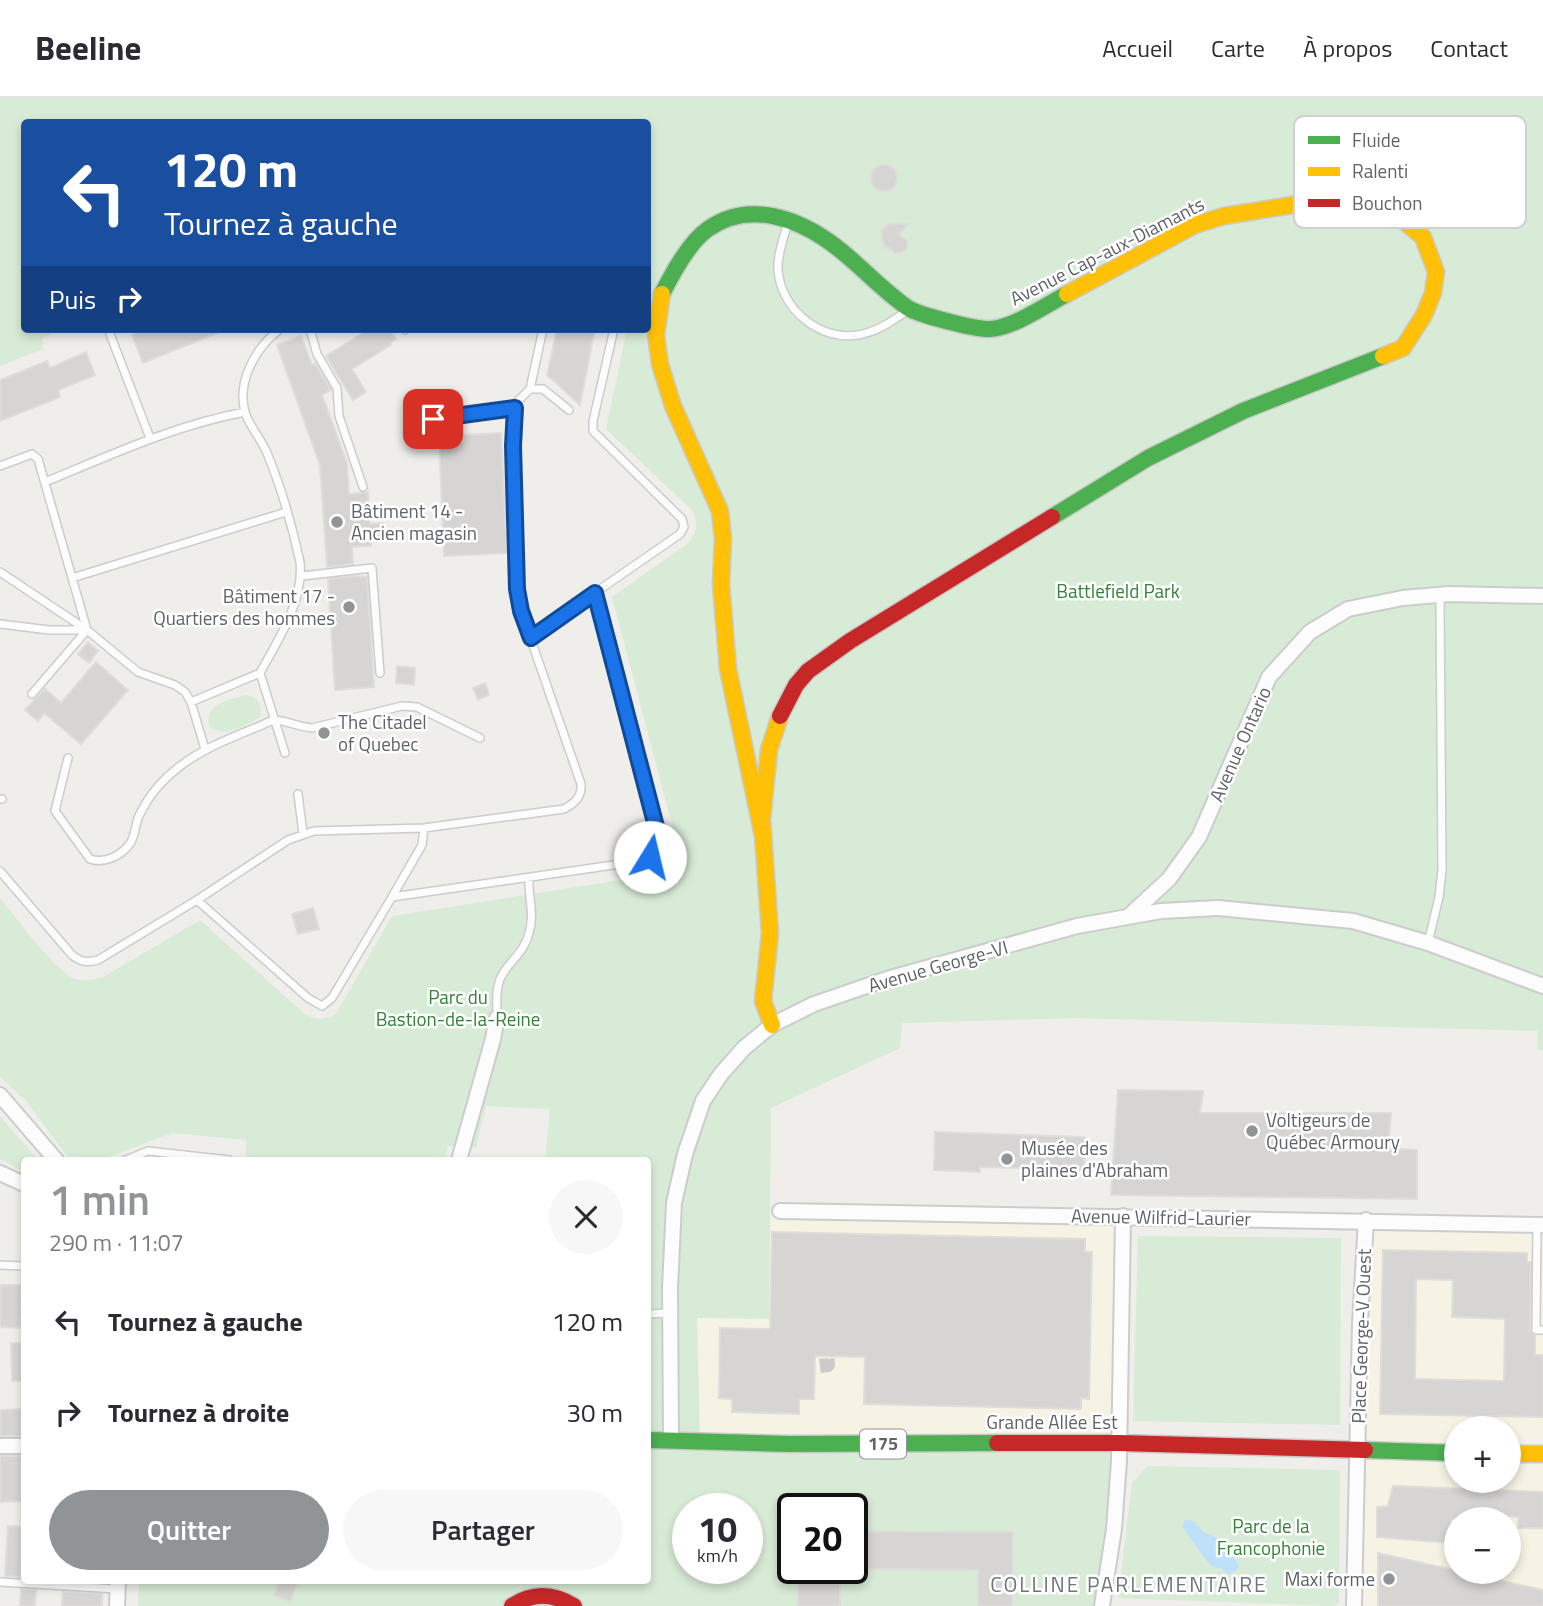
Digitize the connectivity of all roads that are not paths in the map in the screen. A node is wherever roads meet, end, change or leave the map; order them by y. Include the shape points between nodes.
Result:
1 (1294, 205) edge
2 (789, 220) junction
3 (1412, 228) edge
4 (910, 309) junction
5 (274, 333) edge
6 (311, 333) edge
7 (542, 333) edge
8 (613, 333) edge
9 (110, 334) dead end
10 (530, 389) junction
11 (515, 408) junction
12 (569, 410) dead end
13 (245, 412) junction
14 (433, 419) dead end
15 (150, 438) junction
16 (0, 466) edge
17 (46, 482) junction
18 (363, 487) dead end
19 (286, 512) junction
20 (0, 572) edge
21 (302, 576) junction
22 (72, 578) junction
23 (595, 593) junction
24 (1440, 595) junction
25 (1543, 596) edge
26 (0, 624) edge
27 (87, 630) junction
28 (531, 638) junction
29 (260, 673) junction
30 (380, 673) dead end
31 (32, 694) dead end
32 (191, 702) junction
33 (275, 720) junction
34 (480, 738) dead end
35 (205, 749) junction
36 (285, 753) dead end
37 (68, 758) dead end
38 (298, 794) dead end
39 (424, 828) junction
40 (303, 834) junction
41 (762, 836) junction
42 (0, 872) edge
43 (529, 878) junction
44 (392, 897) junction
45 (197, 900) junction
46 (1130, 915) junction
47 (1427, 943) junction
48 (1543, 986) edge
49 (496, 1018) joint
50 (772, 1025) junction
51 (0, 1095) edge
52 (53, 1157) edge
53 (133, 1157) edge
54 (202, 1157) edge
55 (460, 1157) edge
56 (0, 1173) edge
57 (21, 1183) edge
58 (780, 1211) dead end
59 (1123, 1216) junction
60 (1366, 1220) junction
61 (1540, 1225) edge
62 (0, 1265) edge
63 (21, 1266) edge
64 (670, 1313) junction
65 (651, 1314) edge
66 (1543, 1331) edge
67 (651, 1440) edge
68 (671, 1440) junction
69 (1119, 1443) junction
70 (0, 1446) edge
71 (21, 1446) edge
72 (1357, 1452) junction
73 (1444, 1453) edge
74 (1521, 1454) edge
75 (1543, 1454) edge
76 (0, 1582) edge
77 (21, 1583) edge
78 (78, 1584) edge
79 (117, 1585) edge
80 (546, 1587) edge
81 (117, 1606) edge
82 (512, 1606) edge
83 (574, 1606) edge
84 (1102, 1606) edge
85 (1354, 1606) edge

1 - 4 street, Avenue Cap-aux-Diamants via 1195,225 1000,327 980,329
2 - 4 street, Avenue Cap-aux-Diamants via 834,245
2 - 4 lane via 778,269 783,296 802,318 826,331 856,335 880,328
2 - 41 street, Avenue Cap-aux-Diamants via 751,213 706,230 662,293 656,335 673,406 720,511 728,669
3 - 41 street, Avenue Cap-aux-Diamants via 1423,237 1436,272 1424,315 1403,348 1243,411 1148,458 808,671 785,704 769,750
5 - 13 lane via 249,370
6 - 18 lane via 317,354 337,388 339,416
7 - 10 lane
8 - 23 lane via 593,431 685,523 680,534
9 - 15 lane
10 - 11 lane
10 - 12 lane via 543,389
11 - 14 lane
11 - 28 lane via 517,589
13 - 15 lane
13 - 19 lane via 267,453
15 - 17 lane
16 - 17 lane via 32,454
17 - 22 lane
19 - 21 lane
19 - 22 lane
20 - 27 lane
21 - 29 lane via 290,615
21 - 30 lane via 372,569
22 - 27 lane
23 - 28 lane
23 - 43 lane via 659,846 641,861
24 - 25 street, Avenue Ontario
24 - 46 street, Avenue Ontario via 1348,609 1310,632 1269,677 1199,837 1169,879
24 - 47 lane via 1442,870
26 - 27 lane via 49,631
27 - 31 lane
27 - 32 lane via 138,672 175,685
28 - 39 lane via 581,784 578,800 564,809
29 - 32 lane
29 - 33 lane
32 - 35 lane
33 - 34 lane via 312,727 402,706 417,707
33 - 35 lane
33 - 36 lane
35 - 37 lane via 159,785 138,815 132,841 125,849 99,862 90,859 55,811
38 - 40 lane
39 - 40 lane
39 - 44 lane via 422,845
40 - 45 lane
41 - 50 street, Avenue Cap-aux-Diamants via 770,933 763,1001
42 - 45 lane via 79,961 97,960
43 - 44 lane
43 - 49 lane via 533,915 529,933 522,950 502,974
44 - 45 lane via 337,990 322,1006
46 - 47 street, Avenue George-VI via 1218,908 1353,921
46 - 50 street, Avenue George-VI via 887,979 814,1004
47 - 48 street, Avenue George-VI
49 - 55 street
50 - 64 street, Avenue George-VI via 721,1074 697,1117 674,1203
51 - 52 street
53 - 54 lane via 148,1151
56 - 57 street
58 - 59 street, Avenue Wilfrid-Laurier
59 - 60 street, Avenue Wilfrid-Laurier
59 - 69 street
60 - 61 street, Avenue Wilfrid-Laurier
60 - 72 street, Place George-V Ouest
61 - 66 lane via 1536,1330
62 - 63 lane
64 - 65 lane
64 - 68 street, Avenue George-VI
67 - 68 street, Grande Allée Est / 175
68 - 69 street, Grande Allée Est / 175
69 - 72 street, Grande Allée Est / 175
69 - 84 street via 1114,1529
70 - 71 street
72 - 73 street, Grande Allée Est / 175
72 - 85 street, Place George-V Ouest
74 - 75 street
76 - 77 lane
78 - 79 lane
79 - 81 street
80 - 82 street
80 - 83 street

